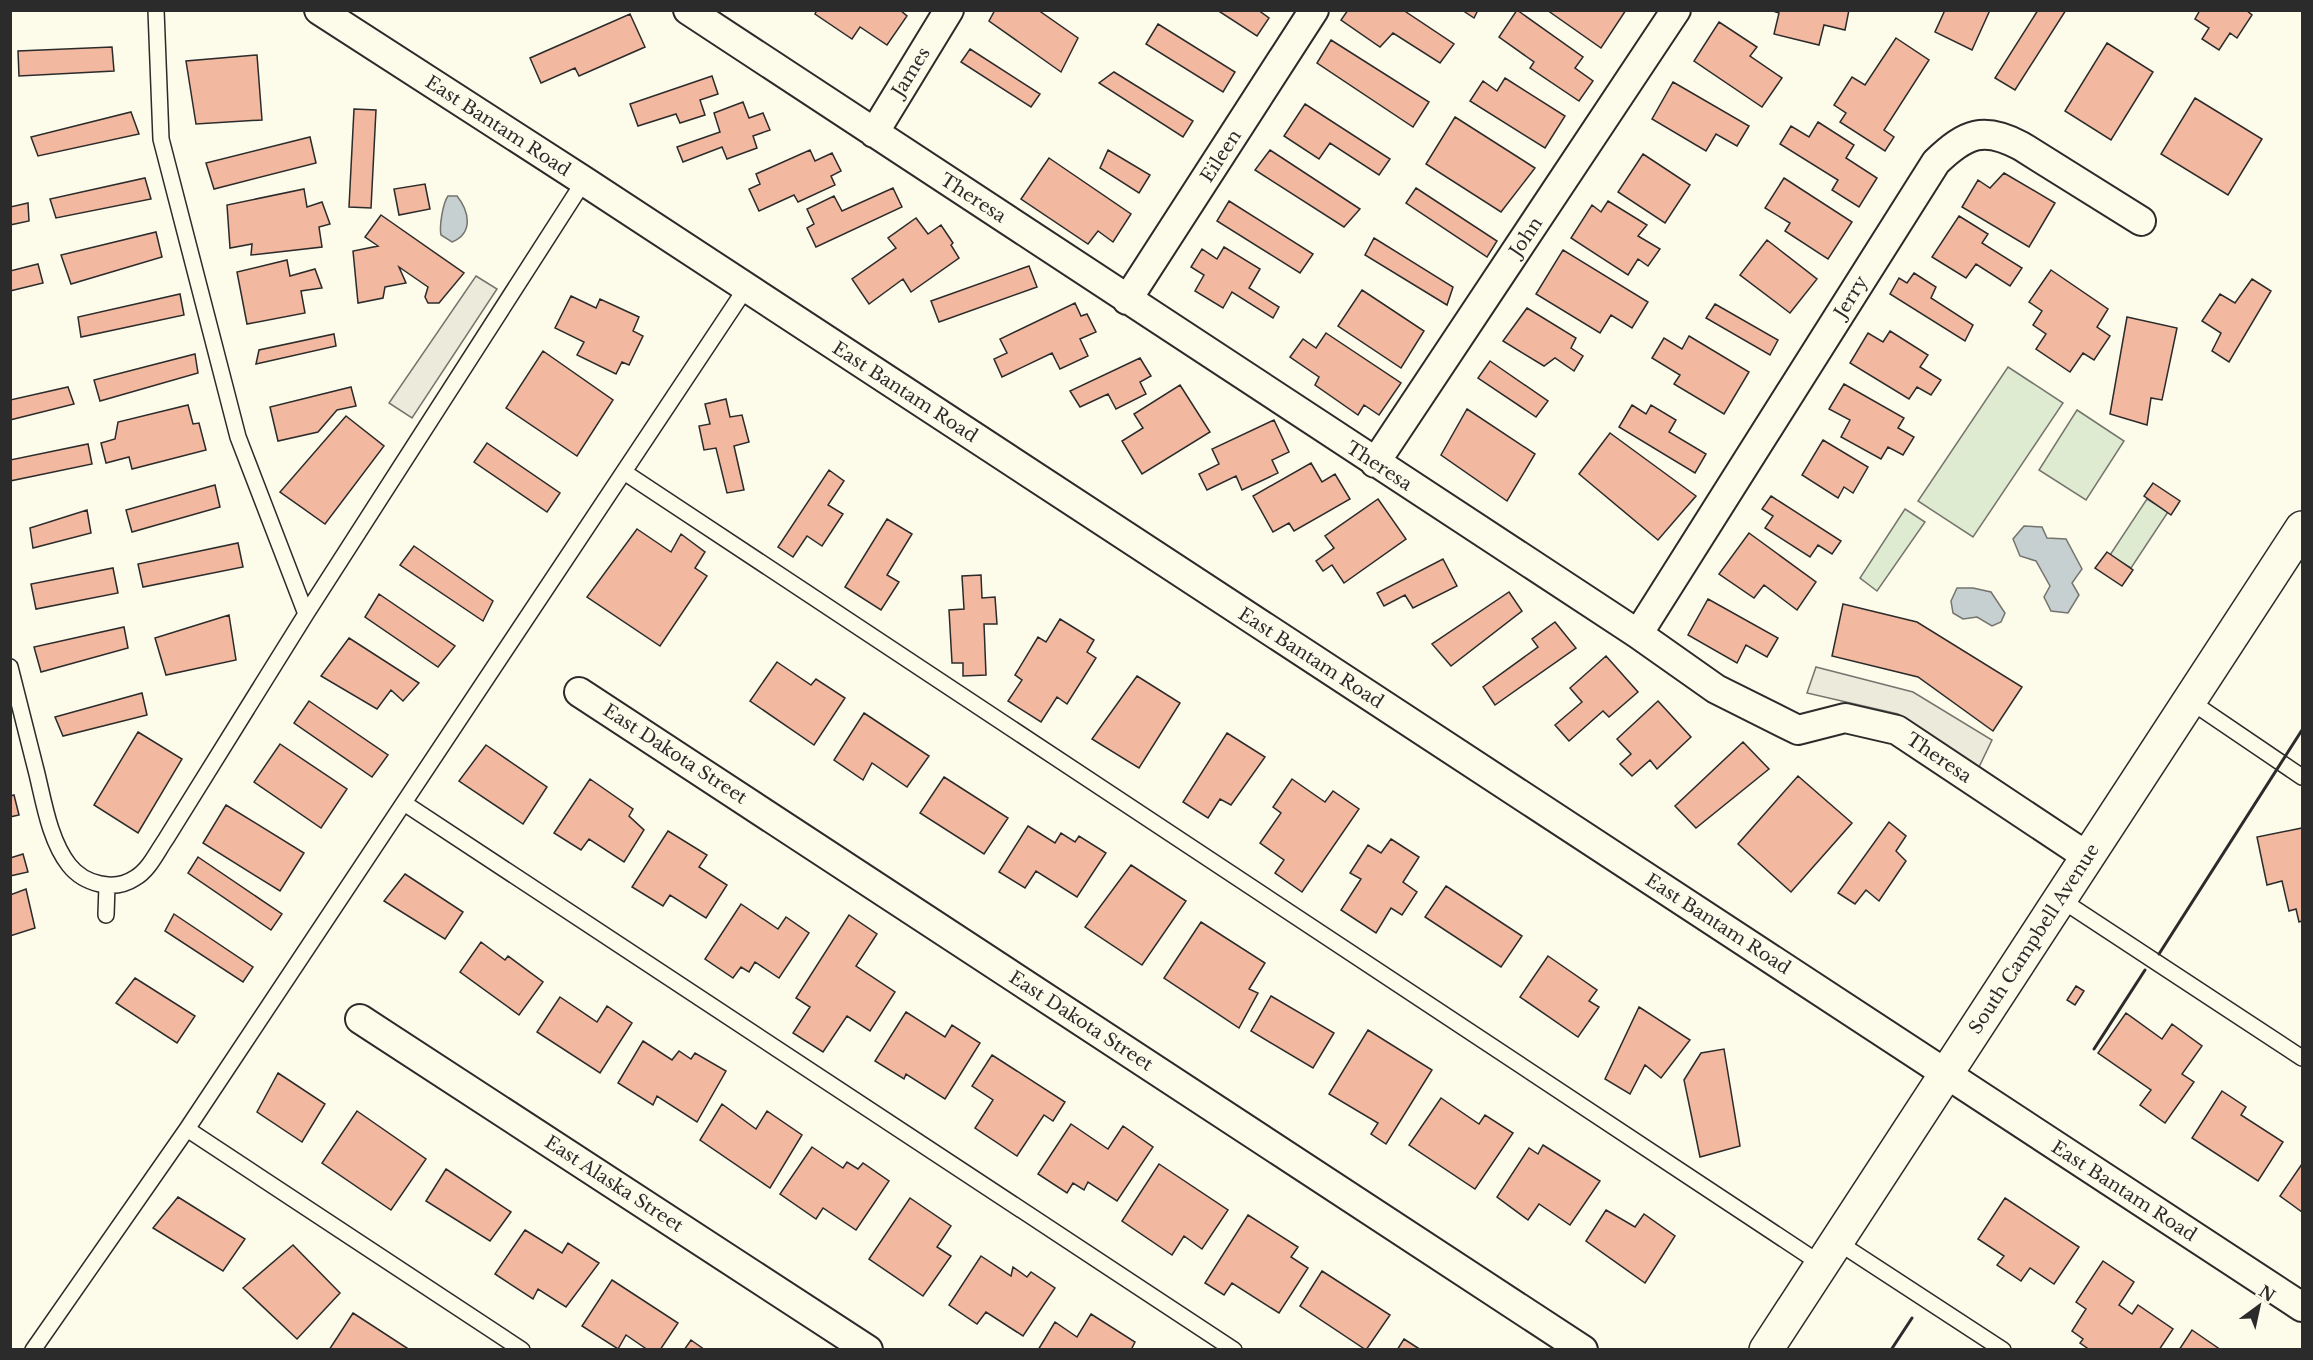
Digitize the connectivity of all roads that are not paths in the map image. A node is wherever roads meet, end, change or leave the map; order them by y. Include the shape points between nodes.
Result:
1 (156, 10) edge
2 (319, 10) edge
3 (688, 10) edge
4 (949, 10) edge
5 (1314, 10) edge
6 (1676, 10) edge
7 (874, 133) junction
8 (584, 181) junction
9 (2141, 222) dead end
10 (746, 288) junction
11 (1127, 300) junction
12 (1375, 463) junction
13 (624, 472) junction
14 (2302, 528) edge
15 (306, 614) junction
16 (1638, 634) junction
17 (10, 667) edge
18 (579, 692) dead end
19 (2190, 701) junction
20 (2302, 777) edge
21 (404, 803) junction
22 (2088, 857) junction
23 (106, 885) junction
24 (2060, 899) junction
25 (106, 915) dead end
26 (360, 1019) dead end
27 (2302, 1058) edge
28 (1945, 1074) junction
29 (187, 1129) junction
30 (1829, 1253) junction
31 (2302, 1307) edge
32 (33, 1350) edge
33 (522, 1350) edge
34 (868, 1350) edge
35 (1234, 1350) edge
36 (1583, 1350) edge
37 (1766, 1350) edge
38 (2003, 1350) edge

1 - 15 lane via 161,139 238,437
2 - 8 street, East Bantam Road
3 - 7 street, Theresa
4 - 7 street, James
5 - 11 street, Eileen
6 - 12 street, John
7 - 11 street, Theresa
8 - 10 street, East Bantam Road
8 - 15 lane
9 - 16 street, Jerry via 2001,135 1979,134 1951,148 1936,162
10 - 13 lane
10 - 28 street, East Bantam Road
11 - 12 street, Theresa
12 - 16 street, Theresa
13 - 21 lane
13 - 30 lane
14 - 19 main road, South Campbell Avenue
15 - 23 lane via 144,871 134,879
16 - 22 street, Theresa via 1716,689 1798,730 1845,718 1897,730
17 - 23 lane via 60,850 83,878
18 - 36 street, East Dakota Street
19 - 20 lane
19 - 22 main road, South Campbell Avenue
21 - 29 lane
21 - 35 lane
22 - 24 main road, South Campbell Avenue
23 - 25 lane
24 - 27 lane
24 - 28 main road, South Campbell Avenue
26 - 34 street, East Alaska Street
28 - 30 main road, South Campbell Avenue
28 - 31 street, East Bantam Road
29 - 32 lane
29 - 33 lane
30 - 37 main road, South Campbell Avenue
30 - 38 lane

